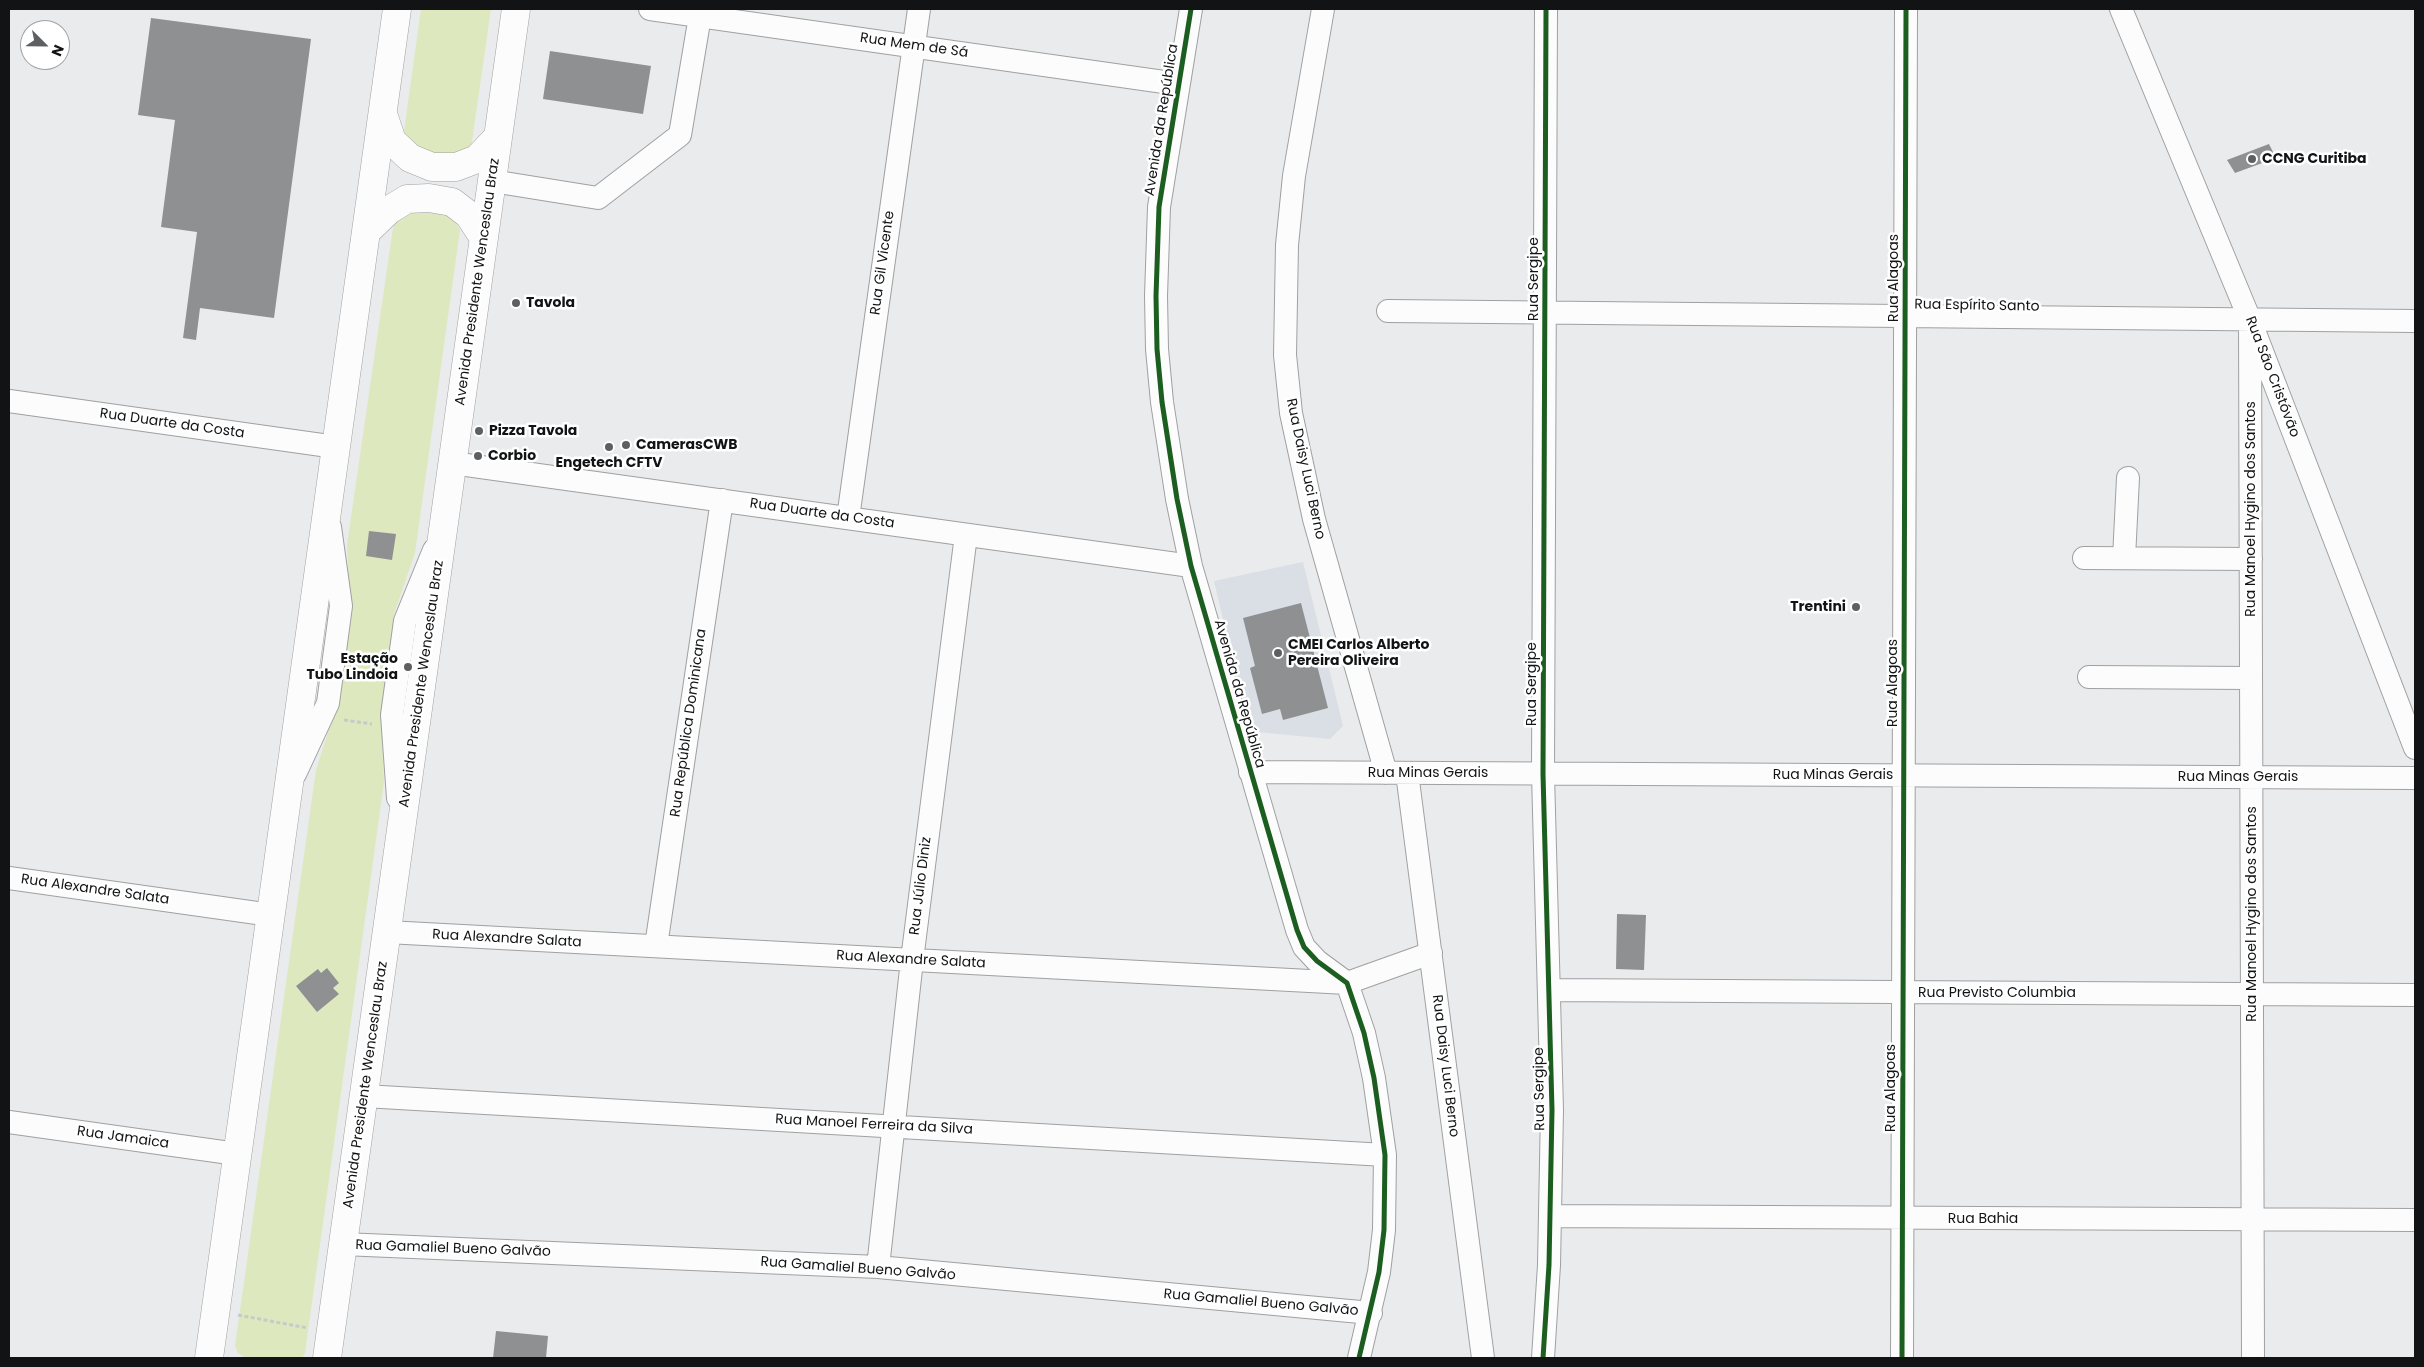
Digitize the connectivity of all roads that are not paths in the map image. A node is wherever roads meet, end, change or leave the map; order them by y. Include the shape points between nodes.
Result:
1 (397, 9) edge
2 (516, 9) edge
3 (650, 9) edge
4 (919, 9) edge
5 (1191, 9) edge
6 (1323, 9) edge
7 (1546, 9) edge
8 (1906, 9) edge
9 (2121, 9) edge
10 (700, 16) junction
11 (914, 46) junction
12 (1178, 84) junction
13 (382, 112) junction
14 (498, 137) junction
15 (492, 181) junction
16 (366, 232) junction
17 (484, 238) junction
18 (1388, 311) dead end
19 (1545, 312) junction
20 (1905, 316) junction
21 (2250, 320) junction
22 (2415, 321) edge
23 (9, 401) edge
24 (336, 446) junction
25 (452, 463) junction
26 (2128, 478) dead end
27 (722, 500) junction
28 (328, 507) junction
29 (848, 518) junction
30 (444, 525) junction
31 (966, 535) junction
32 (2084, 558) dead end
33 (2124, 558) junction
34 (2251, 559) junction
35 (1191, 566) junction
36 (2089, 676) dead end
37 (2251, 678) junction
38 (2415, 748) edge
39 (1250, 772) junction
40 (1396, 773) junction
41 (1543, 774) junction
42 (1904, 775) junction
43 (2251, 777) junction
44 (2415, 778) edge
45 (288, 788) junction
46 (400, 834) junction
47 (9, 878) edge
48 (271, 915) junction
49 (387, 932) junction
50 (656, 946) junction
51 (1431, 953) junction
52 (912, 960) junction
53 (1347, 983) junction
54 (1549, 990) junction
55 (1903, 992) junction
56 (2252, 994) junction
57 (2415, 995) edge
58 (364, 1096) junction
59 (9, 1122) edge
60 (893, 1126) junction
61 (237, 1154) junction
62 (1385, 1155) junction
63 (1550, 1216) junction
64 (1902, 1218) junction
65 (2253, 1220) junction
66 (2415, 1220) edge
67 (343, 1244) junction
68 (878, 1267) junction
69 (1371, 1313) junction
70 (327, 1351) edge
71 (216, 1353) edge
72 (1360, 1358) edge
73 (1483, 1358) edge
74 (1543, 1358) edge
75 (1902, 1358) edge
76 (2253, 1358) edge

1 - 13 main road
2 - 14 main road, Avenida Presidente Wenceslau Braz
3 - 10 street, Rua Mem de Sá
4 - 11 street, Rua Gil Vicente
5 - 12 street, Avenida da República
6 - 40 street, Rua Daisy Luci Berno via 1294,176 1287,245 1284,356 1291,413 1312,510
7 - 19 street, Rua Sergipe
8 - 20 street, Rua Alagoas
9 - 21 street, Rua São Cristóvão
10 - 11 street, Rua Mem de Sá
10 - 15 street via 680,135 598,198
11 - 12 street, Rua Mem de Sá
11 - 29 street, Rua Gil Vicente
12 - 35 street, Avenida da República via 1159,207 1157,349 1169,451
13 - 14 main road via 392,141 410,158 432,167 456,167 477,159
13 - 16 main road
14 - 15 main road, Avenida Presidente Wenceslau Braz
15 - 17 main road, Avenida Presidente Wenceslau Braz
16 - 17 main road via 389,210 407,199 429,198 452,202 469,215
16 - 24 main road
17 - 25 main road, Avenida Presidente Wenceslau Braz
18 - 19 street, Rua Espírito Santo
19 - 20 street, Rua Espírito Santo
19 - 41 street, Rua Sergipe
20 - 21 street, Rua Espírito Santo
20 - 42 street, Rua Alagoas
21 - 22 street, Rua Espírito Santo
21 - 34 street, Rua Manoel Hygino dos Santos
21 - 38 street, Rua São Cristóvão
23 - 24 street, Rua Duarte da Costa
24 - 28 main road
25 - 27 street, Rua Duarte da Costa
25 - 30 main road, Avenida Presidente Wenceslau Braz
26 - 33 street
27 - 29 street, Rua Duarte da Costa
27 - 50 street, Rua República Dominicana
28 - 45 main road
28 - 45 street via 341,606 328,703
29 - 31 street, Rua Duarte da Costa
30 - 46 main road, Avenida Presidente Wenceslau Braz
30 - 46 street via 405,620 392,715
31 - 35 street, Rua Duarte da Costa
31 - 52 street, Rua Júlio Diniz
32 - 33 street
33 - 34 street
34 - 37 street, Rua Manoel Hygino dos Santos
35 - 39 street, Avenida da República
36 - 37 street
37 - 43 street, Rua Manoel Hygino dos Santos
39 - 40 street, Rua Minas Gerais
39 - 53 street, Avenida da República via 1304,947
40 - 41 street, Rua Minas Gerais
40 - 51 street, Rua Daisy Luci Berno
41 - 42 street, Rua Minas Gerais
41 - 54 street, Rua Sergipe
42 - 43 street, Rua Minas Gerais
42 - 55 street, Rua Alagoas
43 - 44 street, Rua Minas Gerais
43 - 56 street, Rua Manoel Hygino dos Santos
45 - 48 main road
46 - 49 main road, Avenida Presidente Wenceslau Braz
47 - 48 street, Rua Alexandre Salata
48 - 61 main road
49 - 50 street, Rua Alexandre Salata
49 - 58 main road, Avenida Presidente Wenceslau Braz
50 - 52 street, Rua Alexandre Salata
51 - 53 street, Rua Alexandre Salata
51 - 73 street, Rua Daisy Luci Berno
52 - 53 street, Rua Alexandre Salata
52 - 60 street, Rua Júlio Diniz
53 - 62 street via 1372,1069
54 - 55 street, Rua Previsto Columbia
54 - 63 street, Rua Sergipe via 1552,1091
55 - 56 street, Rua Previsto Columbia
55 - 64 street, Rua Alagoas
56 - 57 street, Rua Previsto Columbia
56 - 65 street, Rua Manoel Hygino dos Santos
58 - 60 street, Rua Manoel Ferreira da Silva
58 - 67 main road, Avenida Presidente Wenceslau Braz
59 - 61 street, Rua Jamaica
60 - 62 street, Rua Manoel Ferreira da Silva
60 - 68 street, Rua Júlio Diniz
61 - 71 main road via 215,1311
62 - 69 street via 1384,1230
63 - 64 street, Rua Bahia
63 - 74 street, Rua Sergipe
64 - 65 street, Rua Bahia
64 - 75 street, Rua Alagoas
65 - 66 street, Rua Bahia
65 - 76 street, Rua Manoel Hygino dos Santos
67 - 68 street, Rua Gamaliel Bueno Galvão
67 - 70 main road, Avenida Presidente Wenceslau Braz
68 - 69 street, Rua Gamaliel Bueno Galvão
69 - 72 street

